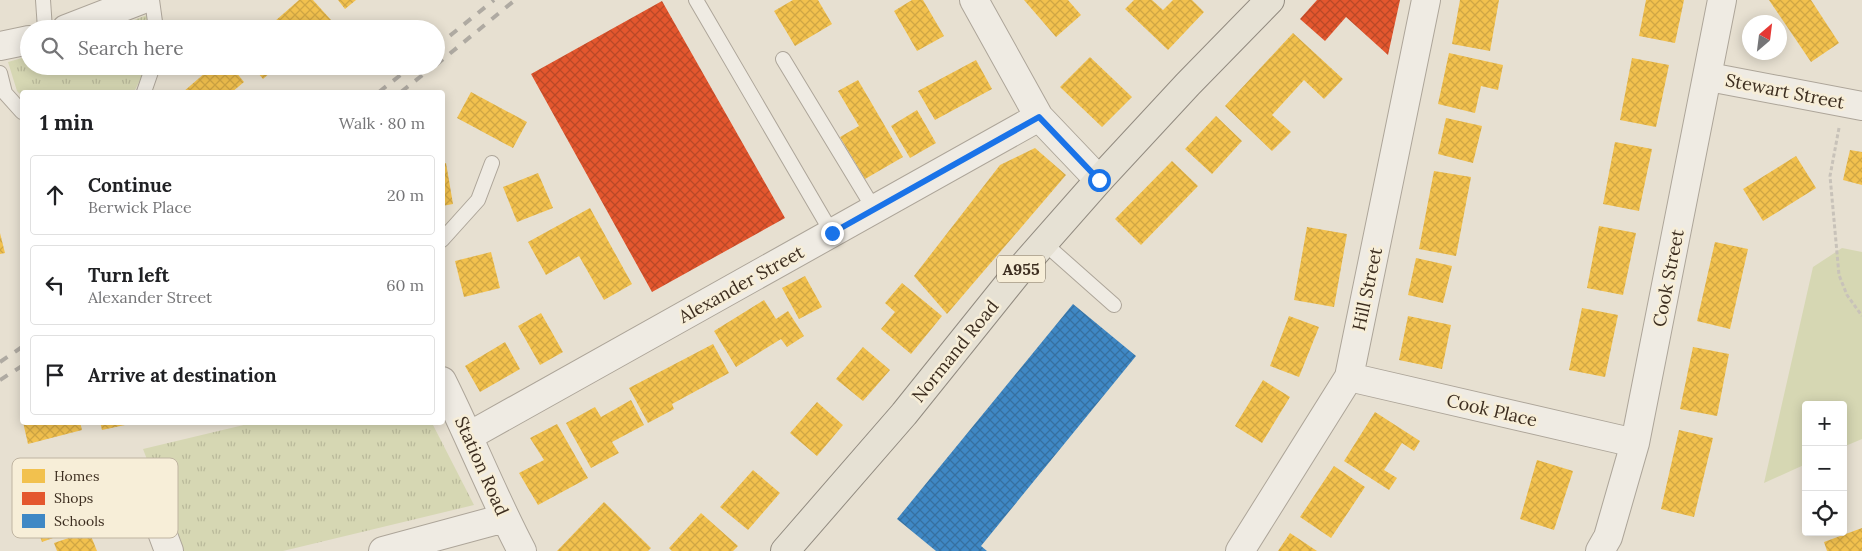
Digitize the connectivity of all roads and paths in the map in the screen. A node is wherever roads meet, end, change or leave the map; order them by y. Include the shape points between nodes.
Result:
1 (43, 0) edge
2 (141, 0) edge
3 (152, 0) edge
4 (696, 0) edge
5 (974, 0) edge
6 (1270, 0) edge
7 (1426, 0) edge
8 (1722, 0) edge
9 (44, 20) edge
10 (89, 20) edge
11 (155, 20) edge
12 (20, 42) edge
13 (0, 46) edge
14 (783, 59) dead end
15 (0, 72) edge
16 (150, 75) edge
17 (1709, 76) junction
18 (145, 90) edge
19 (1853, 104) edge
20 (20, 110) edge
21 (1039, 117) junction
22 (492, 163) dead end
23 (1099, 180) junction
24 (874, 210) junction
25 (832, 233) junction
26 (445, 237) edge
27 (1044, 243) junction
28 (1114, 305) dead end
29 (1862, 316) edge
30 (1349, 377) junction
31 (445, 387) edge
32 (470, 436) junction
33 (1635, 443) junction
34 (505, 518) junction
35 (164, 538) edge
36 (169, 551) edge
37 (383, 551) edge
38 (522, 551) edge
39 (785, 551) edge
40 (1240, 551) edge
41 (1600, 551) edge

1 - 9 lane
2 - 10 street
3 - 11 lane
4 - 25 lane
5 - 21 street
6 - 23 main road, Normand Road / A955
7 - 30 street, Hill Street
8 - 17 street, Cook Street
12 - 13 street
14 - 24 lane
15 - 20 lane via 5,93
16 - 18 lane
17 - 19 street, Stewart Street
17 - 33 street, Cook Street
19 - 29 path via 1830,176 1840,275 1847,295
21 - 23 street
21 - 24 street, Alexander Street
22 - 26 lane via 478,200
23 - 27 main road, Normand Road / A955
24 - 25 street, Alexander Street
25 - 32 street, Alexander Street
27 - 28 lane
27 - 39 main road, Normand Road / A955 via 904,414
30 - 33 street, Cook Place
30 - 40 street, Hill Street
31 - 32 street, Station Road
32 - 34 street, Station Road
33 - 41 street, Cook Street via 1608,537
34 - 37 street
34 - 38 street, Station Road
35 - 36 street

